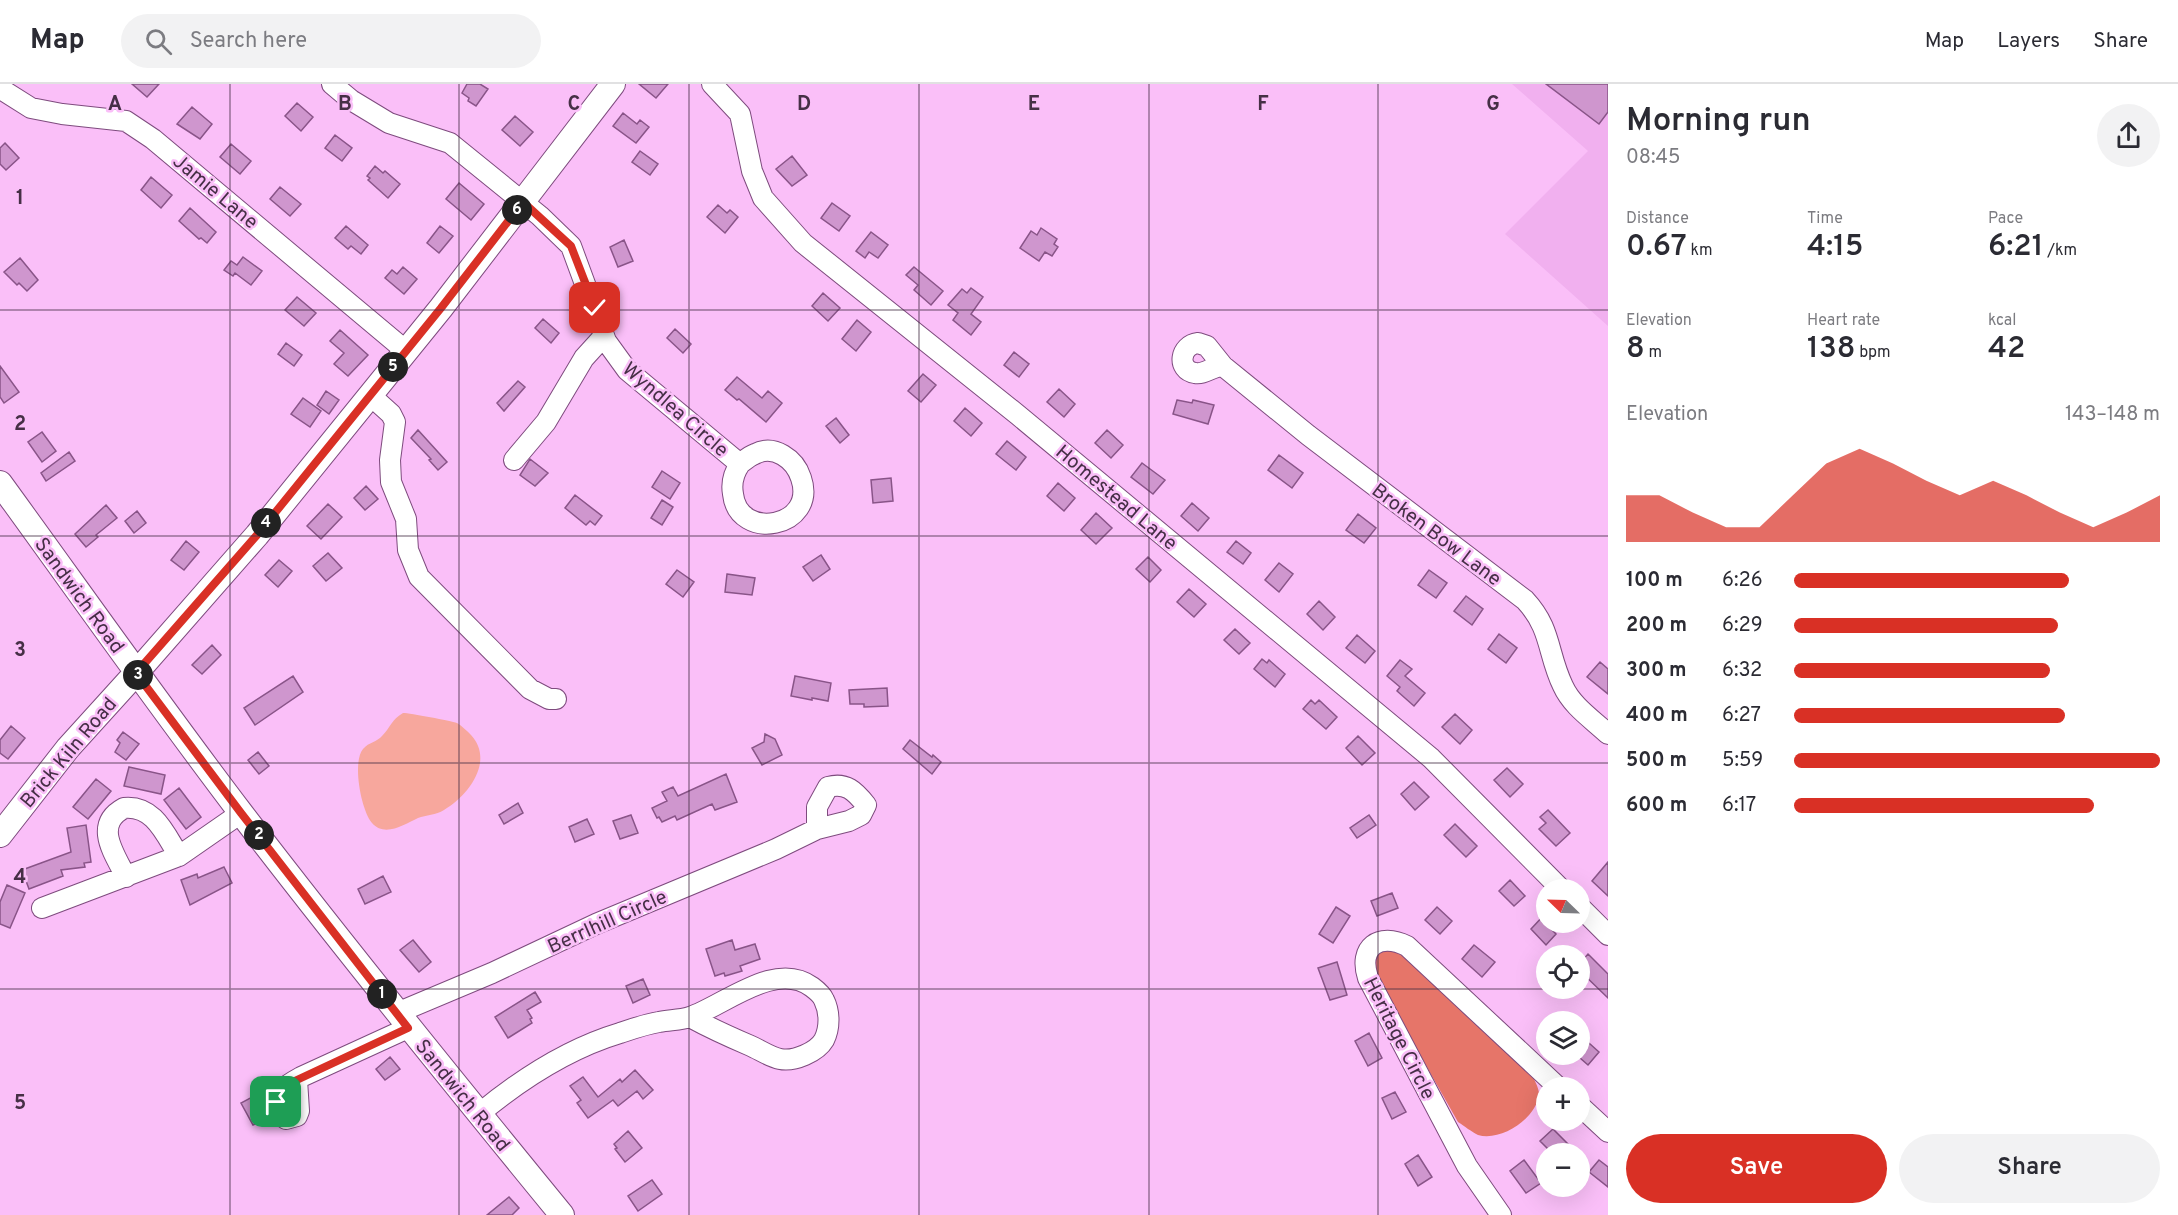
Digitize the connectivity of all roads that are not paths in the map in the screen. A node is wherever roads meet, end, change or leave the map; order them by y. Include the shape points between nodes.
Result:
1 (332, 84) edge
2 (613, 84) edge
3 (712, 84) edge
4 (0, 86) edge
5 (523, 202) junction
6 (604, 336) junction
7 (406, 351) junction
8 (1223, 366) dead end
9 (370, 395) junction
10 (514, 460) dead end
11 (740, 464) dead end
12 (0, 483) edge
13 (136, 673) junction
14 (556, 699) dead end
15 (1608, 734) edge
16 (241, 813) junction
17 (817, 829) dead end
18 (0, 835) edge
19 (178, 856) junction
20 (126, 877) junction
21 (1551, 879) edge
22 (42, 908) dead end
23 (1590, 917) edge
24 (1608, 935) edge
25 (690, 1017) junction
26 (403, 1020) junction
27 (1547, 1077) edge
28 (297, 1080) dead end
29 (479, 1114) junction
30 (1590, 1116) edge
31 (1608, 1132) edge
32 (562, 1215) edge
33 (1501, 1215) edge

1 - 5 street via 389,123 450,143
2 - 5 main road, Brick Kiln Road
3 - 21 street, Homestead Lane via 740,114 752,171 763,198 803,243 1018,415 1431,758
4 - 7 street, Jamie Lane via 31,108 126,121 153,139
5 - 6 street, Wyndlea Circle via 571,246
5 - 7 main road, Brick Kiln Road
6 - 10 street via 584,358 546,422
6 - 11 street, Wyndlea Circle via 627,370
7 - 9 main road, Brick Kiln Road
8 - 15 street, Broken Bow Lane via 1316,442 1525,600 1544,626 1559,678 1569,697
9 - 13 main road, Brick Kiln Road via 257,535
9 - 14 street via 395,422 391,482 406,519 408,550 419,577 530,688
12 - 13 main road, Sandwich Road
13 - 16 main road, Sandwich Road
13 - 18 main road, Brick Kiln Road via 68,748
16 - 19 street
16 - 26 main road, Sandwich Road
17 - 26 street, BerrIhill Circle via 596,924
19 - 20 street
19 - 20 street via 153,817 143,810 124,808 112,817 107,831
20 - 22 street
23 - 24 street
25 - 25 street via 755,986 792,979 806,982 816,990 829,1016 823,1041 799,1057 782,1059
25 - 29 street via 656,1022 574,1050 513,1086
26 - 28 street, BerrIhill Circle
26 - 29 main road, Sandwich Road
27 - 33 street, Heritage Circle via 1407,946 1386,940 1369,949 1365,958 1368,978 1452,1139
29 - 32 main road, Sandwich Road
30 - 31 street

